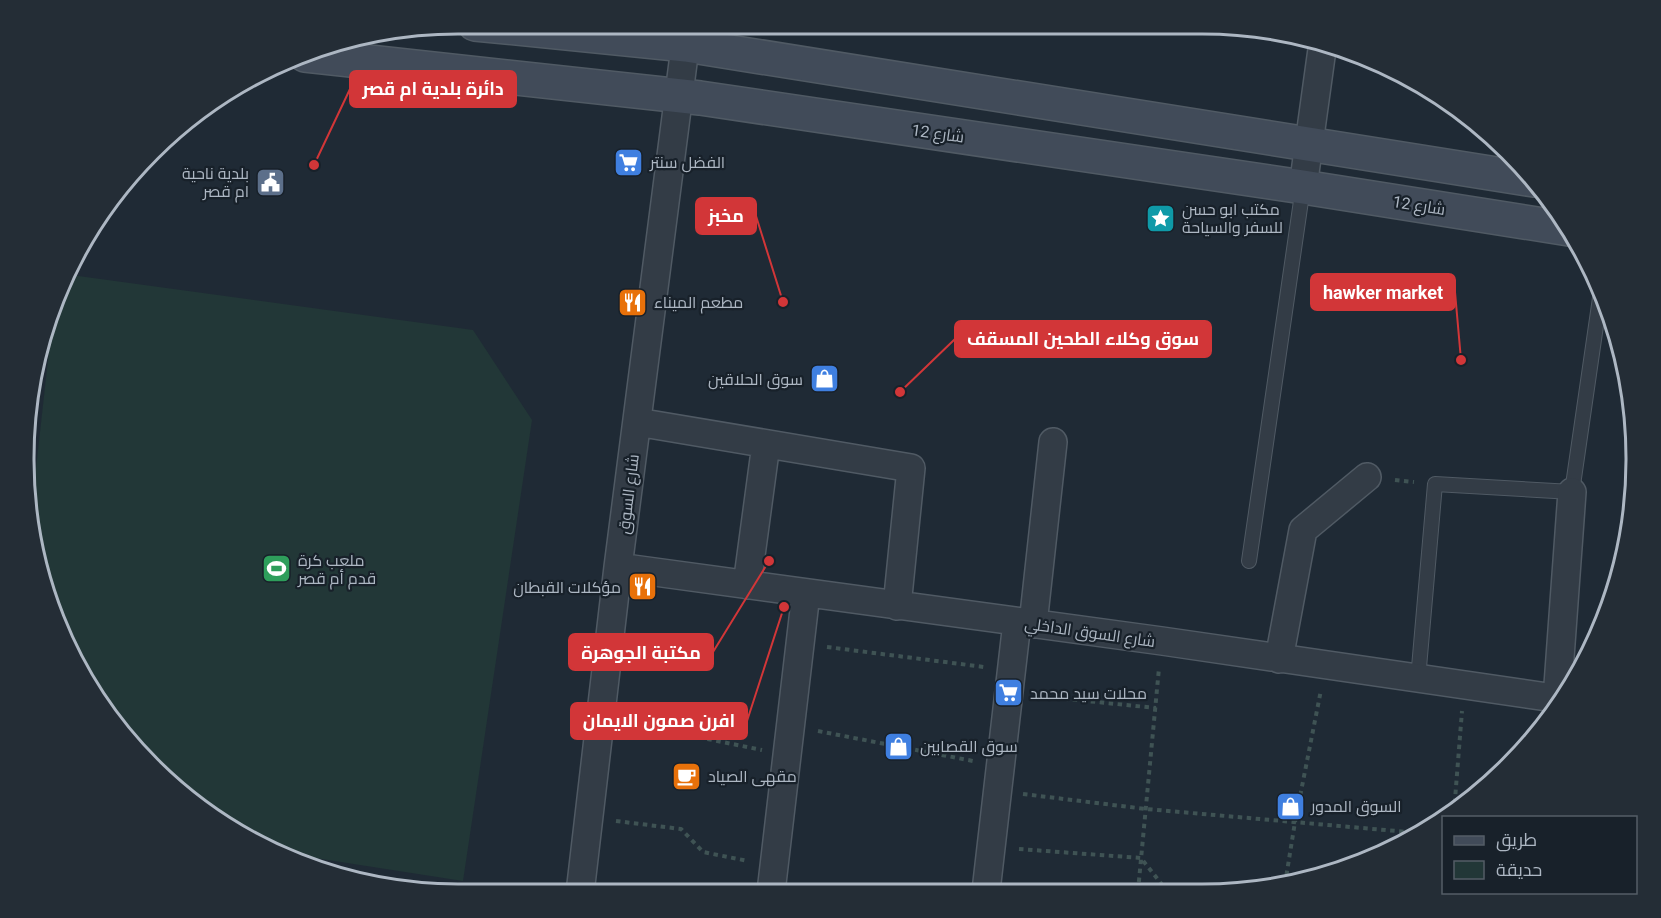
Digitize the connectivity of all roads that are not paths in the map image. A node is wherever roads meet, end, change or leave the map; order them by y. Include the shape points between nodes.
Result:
1 (668, 34) edge
2 (687, 35) edge
3 (1322, 52) edge
4 (323, 57) edge
5 (680, 96) junction
6 (1310, 144) junction
7 (1520, 178) edge
8 (1303, 187) junction
9 (1558, 227) edge
10 (1598, 309) edge
11 (637, 423) junction
12 (1053, 442) dead end
13 (766, 444) junction
14 (1367, 477) road end
15 (1572, 492) junction
16 (1250, 561) dead end
17 (618, 567) junction
18 (747, 585) junction
19 (806, 593) junction
20 (897, 606) junction
21 (1025, 623) junction
22 (1279, 659) junction
23 (1418, 679) junction
24 (1560, 687) edge
25 (1553, 698) edge
26 (772, 879) edge
27 (581, 884) edge
28 (987, 884) edge

1 - 2 street
2 - 5 street, شارع السوق
2 - 6 street
3 - 6 street
4 - 5 street, شارع 12
5 - 8 street, شارع 12
5 - 11 street, شارع السوق
6 - 7 street
6 - 8 street
8 - 9 street, شارع 12
8 - 16 lane
10 - 15 lane
11 - 13 street
11 - 17 street, شارع السوق
12 - 21 street
13 - 18 street
13 - 20 street via 911,468
14 - 22 street via 1303,530
15 - 23 lane via 1435,484
15 - 24 street
17 - 18 street, شارع السوق الداخلي
17 - 27 street, شارع السوق
18 - 19 street, شارع السوق الداخلي
19 - 20 street, شارع السوق الداخلي
19 - 26 street
20 - 21 street, شارع السوق الداخلي
21 - 22 street, شارع السوق الداخلي
21 - 28 street via 1010,682
22 - 23 street, شارع السوق الداخلي
23 - 25 street, شارع السوق الداخلي

